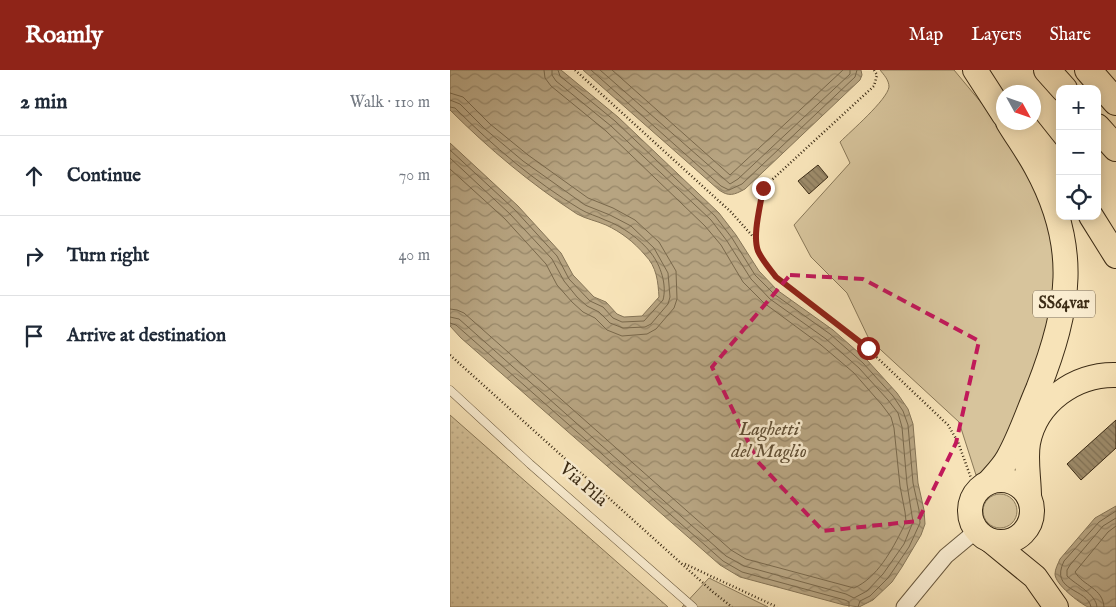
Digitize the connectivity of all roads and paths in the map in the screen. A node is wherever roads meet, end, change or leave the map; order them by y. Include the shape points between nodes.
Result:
1 (575, 70) edge
2 (874, 70) edge
3 (976, 70) edge
4 (1047, 70) edge
5 (1088, 70) edge
6 (1060, 85) edge
7 (996, 91) edge
8 (996, 102) edge
9 (1116, 102) edge
10 (1013, 130) edge
11 (1029, 130) edge
12 (1100, 130) edge
13 (1116, 148) edge
14 (1056, 164) edge
15 (1094, 220) edge
16 (756, 240) junction
17 (1116, 256) edge
18 (450, 354) edge
19 (1116, 375) edge
20 (450, 390) edge
21 (983, 487) junction
22 (1029, 497) junction
23 (1026, 530) junction
24 (984, 536) junction
25 (682, 562) junction
26 (1035, 577) junction
27 (693, 607) edge
28 (732, 607) edge
29 (777, 607) edge
30 (904, 607) edge
31 (1056, 607) edge

1 - 16 path via 731,212
2 - 16 path via 876,81 870,90 763,188
3 - 7 highway
3 - 8 highway
4 - 6 highway
5 - 9 highway
10 - 21 highway, SS64var via 1036,166 1054,206 1064,246 1066,287 1052,353 1011,452
11 - 14 highway
12 - 13 highway
15 - 17 highway
16 - 21 path via 758,251 776,277 868,348 948,426
18 - 25 path
19 - 22 highway via 1093,376 1076,382 1061,391 1040,414 1028,444
20 - 27 lane, Via Pila
21 - 22 highway via 998,480 1008,480
21 - 24 highway, SS64var via 970,507 970,516
22 - 23 highway via 1032,514
23 - 24 highway via 1010,542 1001,543
23 - 26 highway
24 - 26 highway
24 - 30 street via 946,556
25 - 28 path
25 - 29 path
26 - 31 highway

